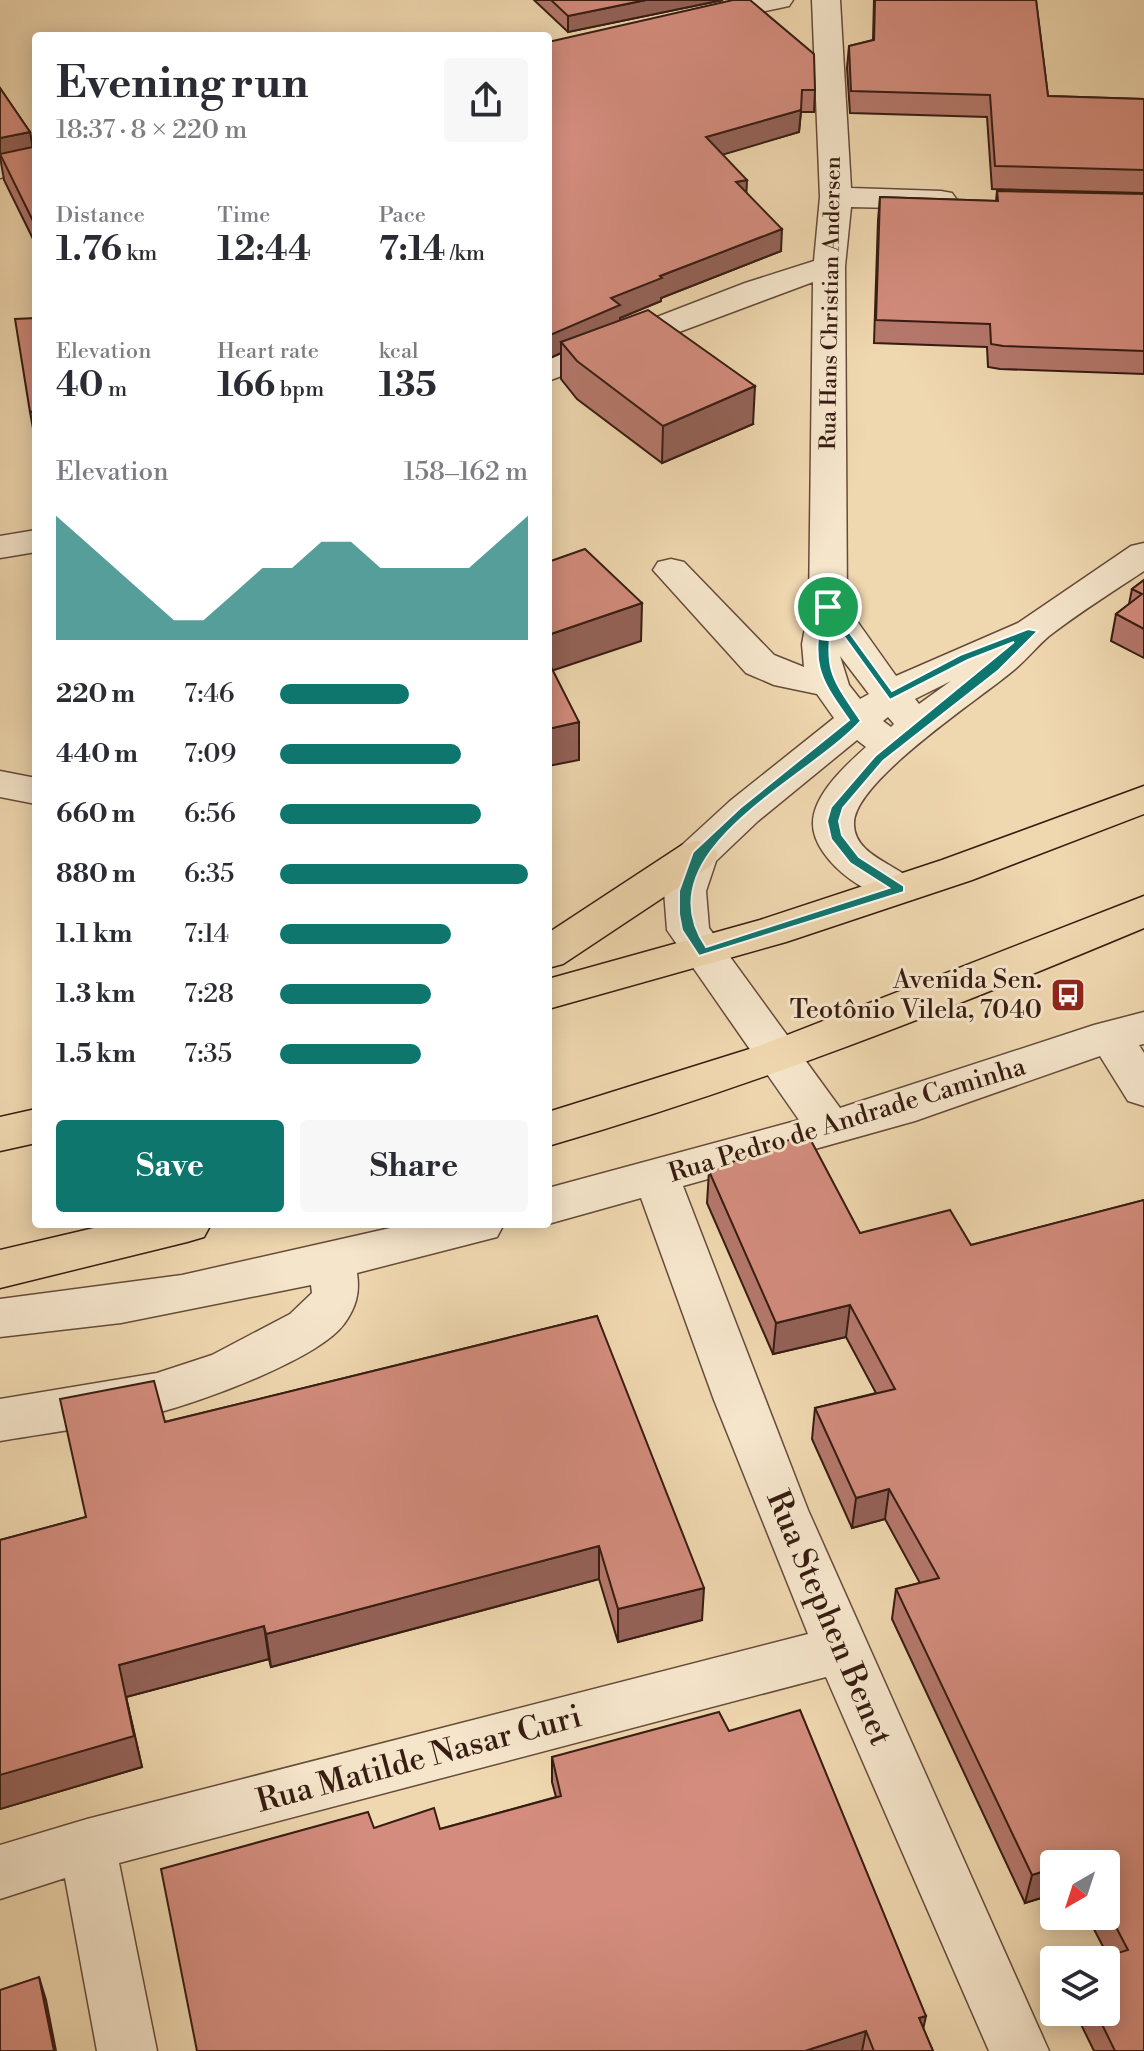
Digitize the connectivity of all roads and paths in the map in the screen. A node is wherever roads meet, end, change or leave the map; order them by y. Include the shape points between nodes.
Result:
1 (779, 0) edge
2 (826, 0) edge
3 (669, 23) edge
4 (32, 162) edge
5 (0, 169) edge
6 (836, 197) junction
7 (974, 201) edge
8 (829, 266) junction
9 (552, 369) edge
10 (32, 542) edge
11 (0, 547) edge
12 (1144, 554) edge
13 (671, 570) dead end
14 (828, 607) junction
15 (1032, 631) junction
16 (830, 685) junction
17 (890, 697) junction
18 (855, 721) junction
19 (905, 736) junction
20 (0, 784) edge
21 (32, 790) edge
22 (1144, 799) edge
23 (697, 855) junction
24 (899, 889) junction
25 (1144, 911) edge
26 (552, 950) edge
27 (703, 952) junction
28 (552, 993) edge
29 (1127, 1032) edge
30 (775, 1055) junction
31 (1144, 1089) edge
32 (32, 1127) edge
33 (552, 1128) edge
34 (830, 1129) junction
35 (0, 1134) edge
36 (657, 1178) junction
37 (552, 1205) edge
38 (170, 1228) edge
39 (464, 1228) edge
40 (332, 1262) junction
41 (0, 1269) edge
42 (0, 1318) edge
43 (0, 1420) edge
44 (839, 1650) junction
45 (87, 1845) junction
46 (0, 1872) edge
47 (127, 2051) edge
48 (1019, 2051) edge

1 - 3 street
2 - 6 street, Rua Hans Christian Andersen
4 - 5 street
6 - 7 street
6 - 8 street, Rua Hans Christian Andersen
8 - 9 street
8 - 14 street, Rua Hans Christian Andersen
10 - 11 street
12 - 15 street
13 - 16 street via 760,664
14 - 16 street, Rua Hans Christian Andersen via 821,654
14 - 17 street
15 - 17 street via 952,663
15 - 19 street via 995,667
16 - 18 street, Rua Hans Christian Andersen
17 - 18 street
17 - 19 street
18 - 19 street, Rua Hans Christian Andersen
18 - 23 street
19 - 24 street via 846,794 833,821 836,836 854,860
20 - 21 street
22 - 24 main road
23 - 26 main road
23 - 27 street via 685,891 685,914 688,930
24 - 27 main road
25 - 30 main road
27 - 28 main road
27 - 30 street
29 - 31 street
29 - 34 street, Rua Pedro de Andrade Caminha
30 - 33 main road
30 - 34 street
32 - 35 main road
34 - 36 street, Rua Pedro de Andrade Caminha
36 - 37 street, Rua Pedro de Andrade Caminha
36 - 44 street, Rua Stephen Benet via 695,1290
38 - 41 main road
39 - 40 street
40 - 42 street via 65,1313
40 - 43 street via 336,1293 326,1312 307,1328 228,1370 157,1393
44 - 45 street, Rua Matilde Nasar Curi
44 - 48 street, Rua Stephen Benet
45 - 46 street, Rua Matilde Nasar Curi
45 - 47 street

